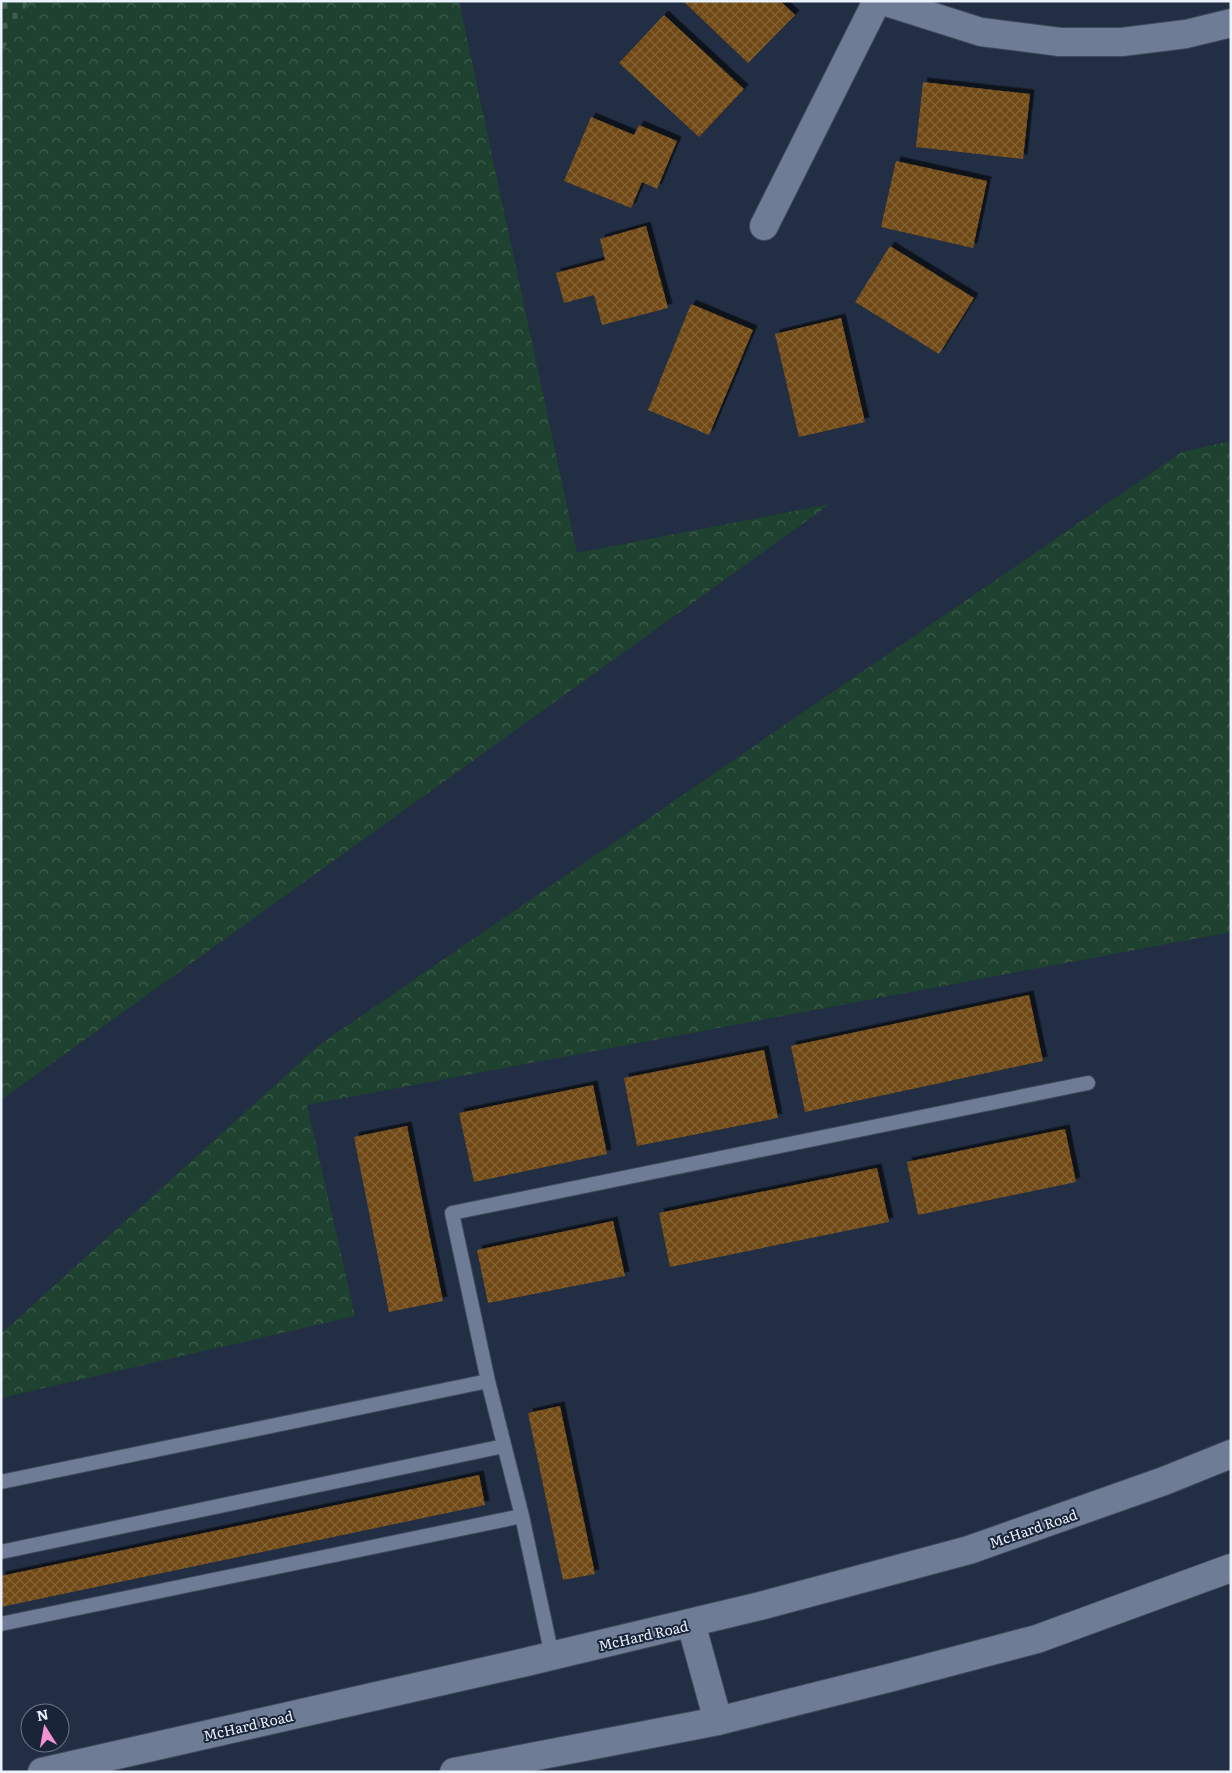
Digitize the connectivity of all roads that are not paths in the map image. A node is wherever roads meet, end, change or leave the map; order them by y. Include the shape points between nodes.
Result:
1 (877, 1) edge
2 (883, 1) edge
3 (1231, 23) edge
4 (764, 226) dead end
5 (1088, 1083) dead end
6 (488, 1381) junction
7 (504, 1446) junction
8 (1231, 1454) edge
9 (1, 1482) edge
10 (522, 1516) junction
11 (1, 1552) edge
12 (1231, 1568) edge
13 (690, 1623) junction
14 (1, 1624) edge
15 (552, 1656) junction
16 (718, 1721) junction
17 (42, 1772) edge
18 (454, 1772) edge

1 - 4 main road
2 - 3 main road via 981,32 1060,42 1122,42 1186,34
5 - 6 lane via 452,1214
6 - 7 lane
6 - 9 lane
7 - 10 lane
7 - 11 lane
8 - 13 main road, McHard Road via 1164,1482 970,1550
10 - 14 lane
10 - 15 lane
12 - 16 main road via 1037,1639
13 - 15 main road, McHard Road
13 - 16 main road
15 - 17 main road, McHard Road
16 - 18 main road

